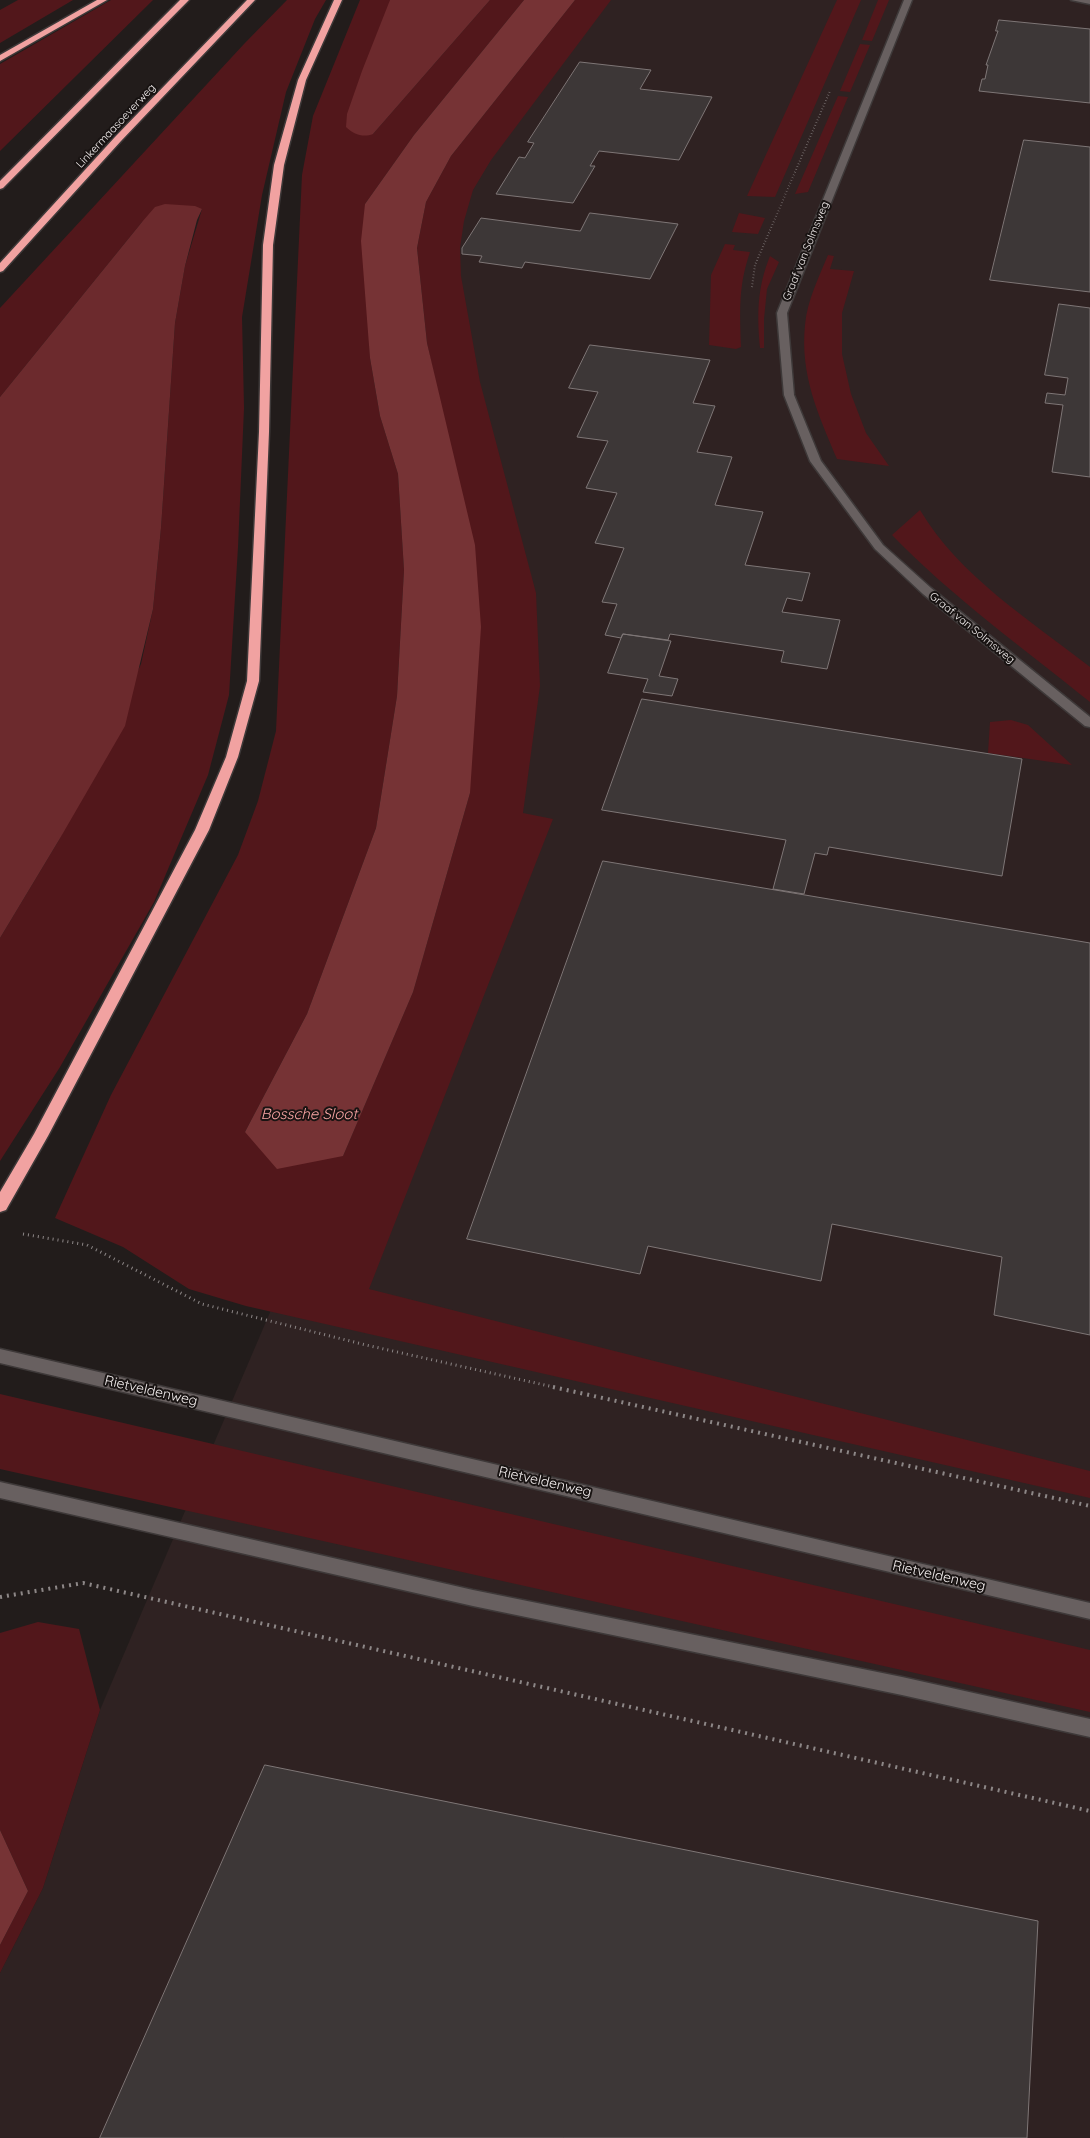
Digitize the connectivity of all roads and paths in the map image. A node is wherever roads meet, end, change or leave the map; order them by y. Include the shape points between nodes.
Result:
1 (103, 0) edge
2 (184, 0) edge
3 (250, 0) edge
4 (338, 0) edge
5 (908, 0) edge
6 (1075, 0) edge
7 (1090, 2) edge
8 (0, 58) edge
9 (830, 92) dead end
10 (0, 186) edge
11 (0, 268) edge
12 (751, 292) dead end
13 (1090, 723) edge
14 (0, 1206) edge
15 (15, 1232) dead end
16 (0, 1356) edge
17 (0, 1490) edge
18 (1090, 1506) edge
19 (0, 1598) edge
20 (1090, 1611) edge
21 (1090, 1728) edge
22 (1090, 1812) edge

1 - 8 highway
2 - 10 highway
3 - 11 highway, Linkermaasoeverweg
4 - 14 highway via 302,80 279,165 268,245 253,681 232,757 202,830
5 - 13 street, Graaf van Solmsweg via 782,313 789,395 816,461 879,547 927,591
6 - 7 street
9 - 12 path via 755,265
15 - 18 path via 87,1245 202,1304 366,1345
16 - 20 street, Rietveldenweg
17 - 21 street via 473,1598
19 - 22 path via 82,1583

